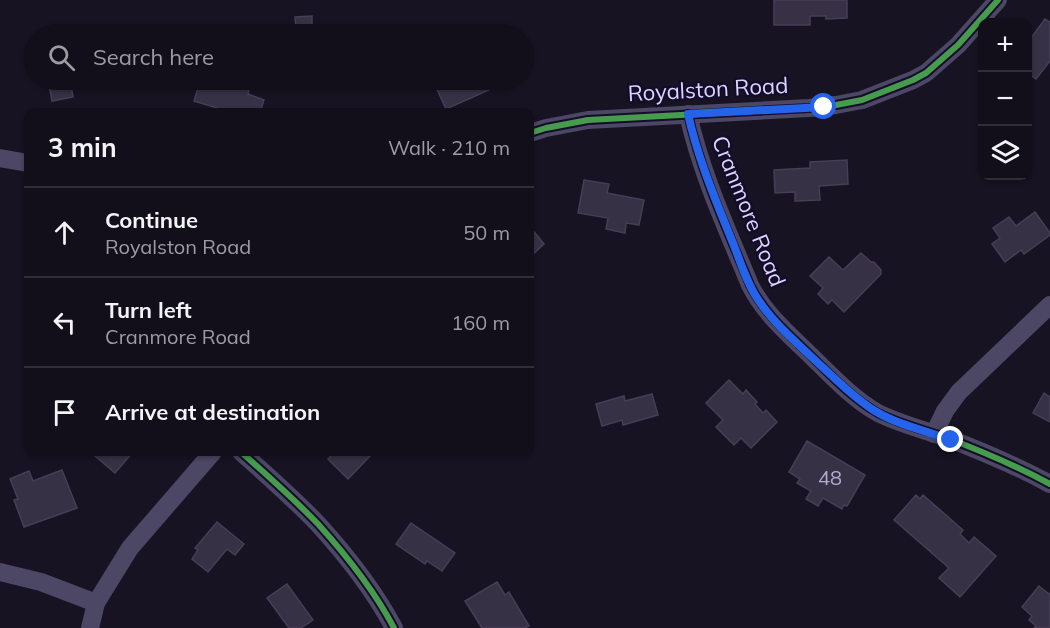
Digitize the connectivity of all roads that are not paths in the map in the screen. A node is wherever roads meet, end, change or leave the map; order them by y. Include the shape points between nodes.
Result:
1 (998, 0) edge
2 (688, 114) junction
3 (534, 132) edge
4 (0, 158) edge
5 (24, 162) edge
6 (1050, 305) edge
7 (934, 434) junction
8 (210, 456) edge
9 (245, 456) edge
10 (1050, 484) edge
11 (0, 572) edge
12 (96, 603) junction
13 (90, 628) edge
14 (394, 628) edge

1 - 2 street, Royalston Road via 958,45 926,73 862,100 824,107
2 - 3 street, Royalston Road via 588,120
2 - 7 street, Cranmore Road via 701,163 724,221 754,294 767,313 867,406
4 - 5 street
6 - 7 street via 959,392
7 - 10 street, Cranmore Road
8 - 12 street via 130,548
9 - 14 street via 324,531 376,597
11 - 12 street via 41,582
12 - 13 street

